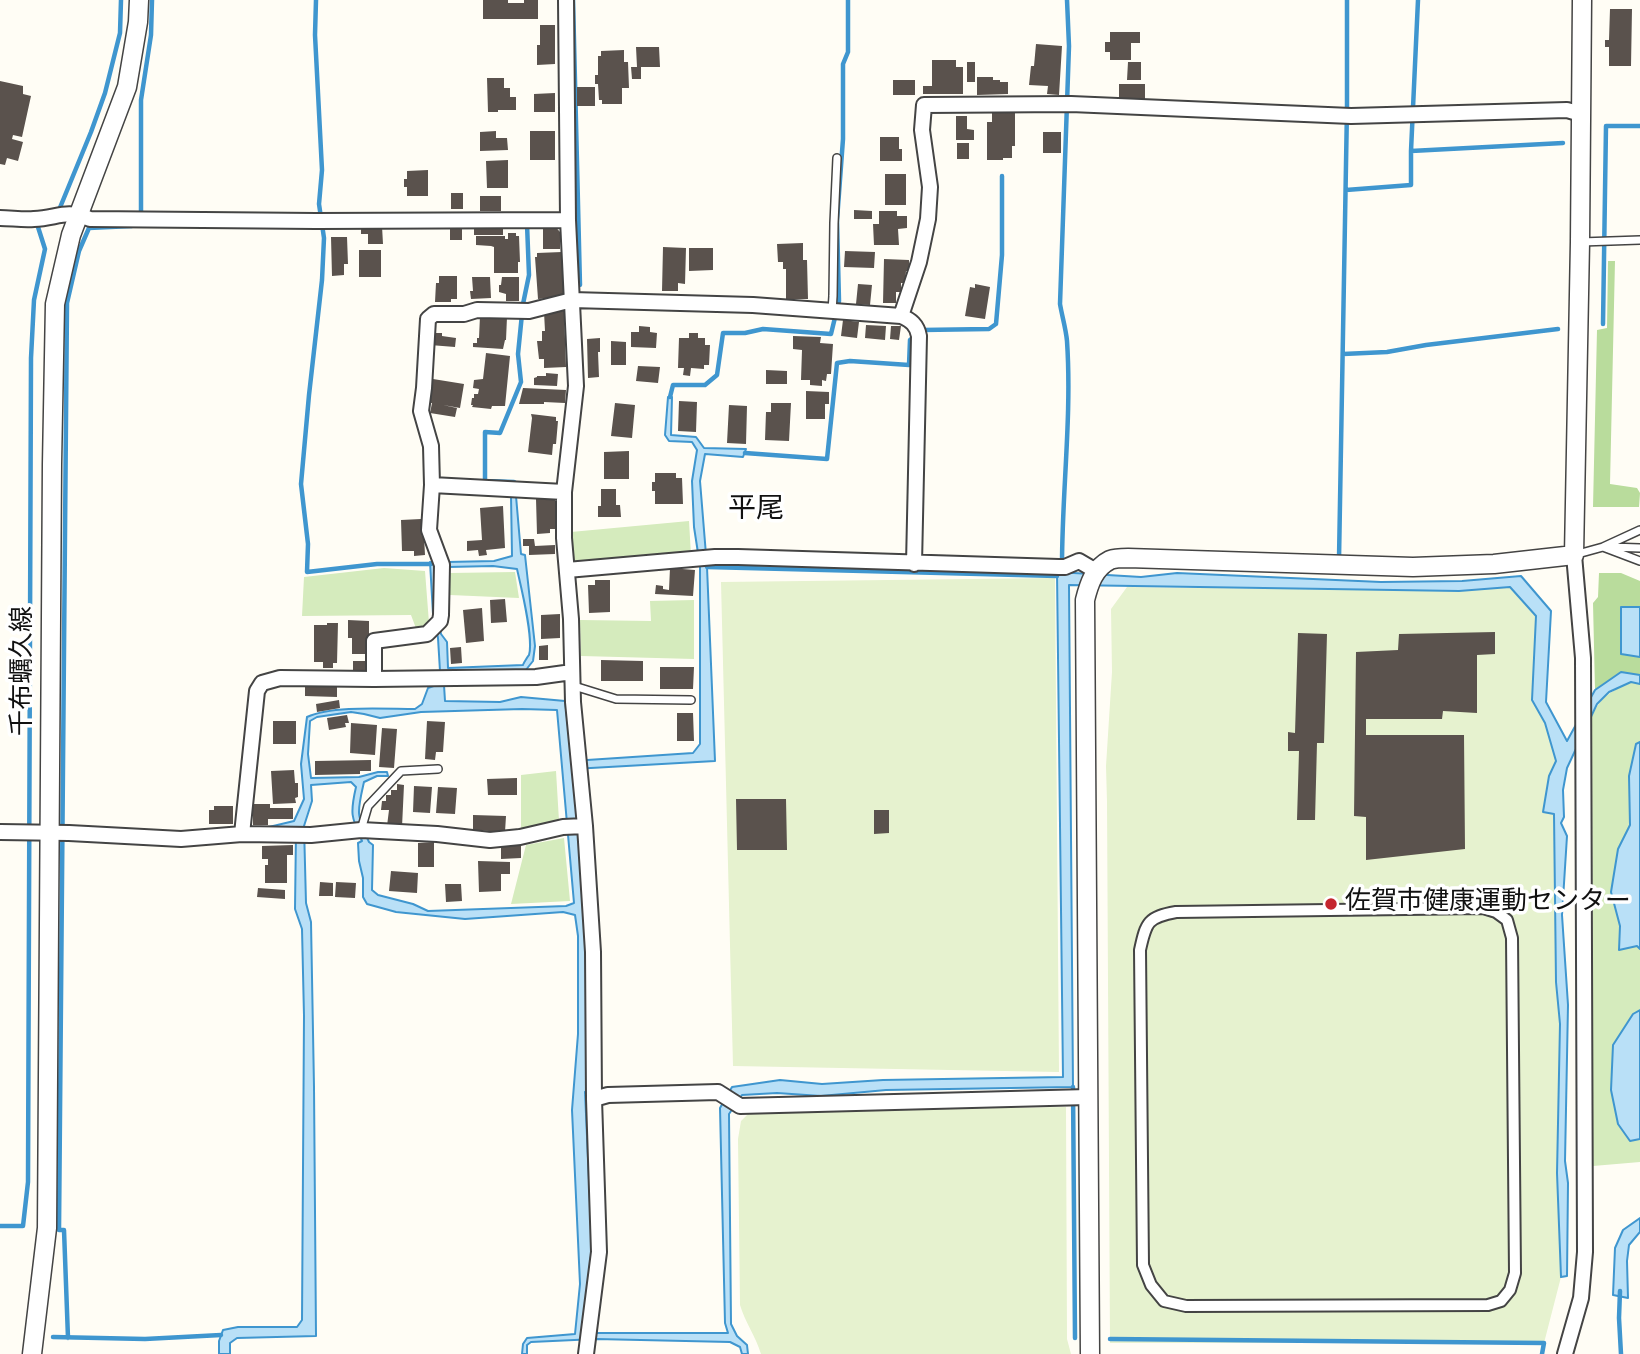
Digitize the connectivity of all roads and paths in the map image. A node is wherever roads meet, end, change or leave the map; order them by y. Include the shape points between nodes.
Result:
1 (139, 0) edge
2 (566, 0) edge
3 (1582, 0) edge
4 (1581, 114) junction
5 (837, 158) dead end
6 (79, 215) junction
7 (0, 218) edge
8 (568, 220) junction
9 (1640, 240) edge
10 (1587, 242) junction
11 (572, 300) junction
12 (837, 312) junction
13 (901, 316) junction
14 (432, 485) junction
15 (564, 492) junction
16 (1640, 530) edge
17 (1603, 547) junction
18 (1640, 548) edge
19 (1574, 555) junction
20 (1640, 561) edge
21 (914, 564) junction
22 (567, 570) junction
23 (1096, 571) junction
24 (374, 679) junction
25 (573, 679) junction
26 (691, 700) dead end
27 (438, 769) dead end
28 (585, 826) junction
29 (362, 828) junction
30 (0, 832) edge
31 (47, 833) junction
32 (242, 834) junction
33 (1078, 1097) junction
34 (594, 1099) junction
35 (1335, 1305) joint
36 (587, 1349) edge
37 (32, 1354) edge
38 (1090, 1354) edge
39 (1565, 1354) edge

1 - 6 street, 千布蠣久線 via 127,87
2 - 8 street
3 - 4 street
4 - 10 street
4 - 13 street via 1567,110 1346,116 1066,104 924,105 928,219
5 - 12 lane via 833,296
6 - 7 street
6 - 8 street via 142,220
6 - 31 street, 千布蠣久線 via 55,304
8 - 11 street
9 - 10 lane
10 - 19 street
11 - 12 street
11 - 14 street via 523,311 477,310 434,314 428,319 421,411 432,446
11 - 15 street via 576,386
12 - 13 street
13 - 21 street via 918,332
14 - 15 street
14 - 24 street via 429,530 442,565 441,615 427,634 374,641
15 - 22 street
16 - 17 lane
17 - 18 lane
17 - 19 lane
17 - 20 lane
19 - 23 street via 1413,567 1128,558 1111,559
19 - 39 street via 1584,712 1585,1251 1581,1298
21 - 22 street via 738,557
21 - 23 street via 1062,567 1079,561
22 - 25 street
23 - 33 street via 1085,600
24 - 25 street
24 - 32 street via 280,678 262,682 257,691
25 - 26 lane via 616,699
25 - 28 street
27 - 29 lane via 401,771 368,806
28 - 29 street via 490,840
28 - 34 street via 593,953
29 - 32 street via 311,835
30 - 31 street
31 - 32 street via 181,839
31 - 37 street, 千布蠣久線 via 47,1228
33 - 34 street via 740,1106 718,1092
33 - 38 street
34 - 36 street via 598,1252
35 - 35 street via 1186,1306 1164,1301 1152,1285 1143,1265 1140,950 1144,931 1156,916 1176,912 1483,908 1507,920 1512,938 1514,1100 1515,1273 1510,1290 1501,1301 1488,1305

